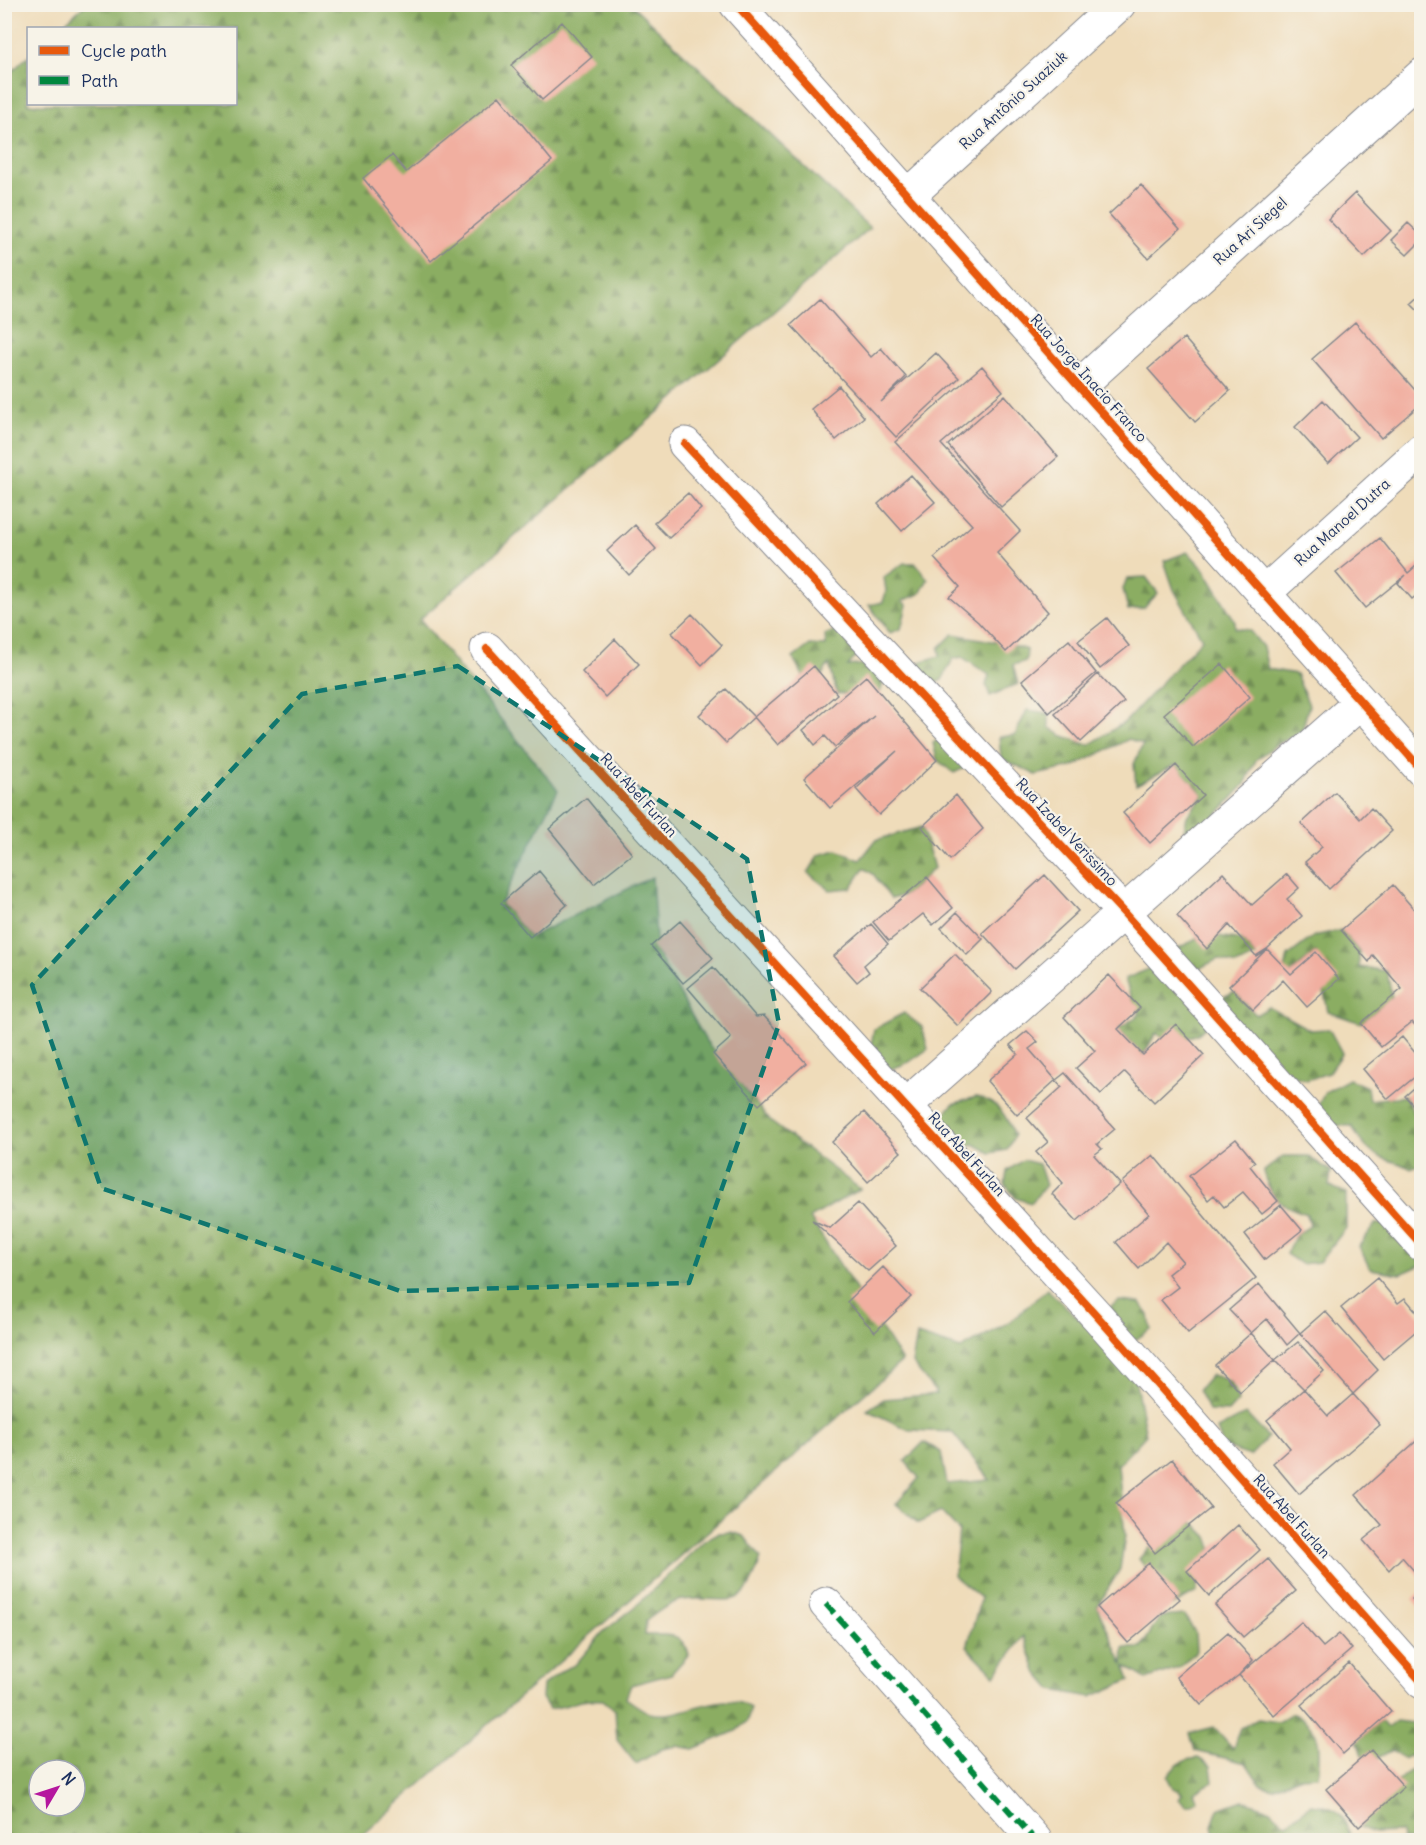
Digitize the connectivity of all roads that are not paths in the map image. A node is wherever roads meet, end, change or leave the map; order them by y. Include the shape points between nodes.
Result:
1 (736, 4) edge
2 (1119, 4) edge
3 (1422, 75) edge
4 (908, 196) junction
5 (1078, 387) junction
6 (685, 444) dead end
7 (1422, 450) edge
8 (1263, 594) junction
9 (487, 649) dead end
10 (1361, 702) junction
11 (1422, 770) edge
12 (1124, 913) junction
13 (905, 1106) junction
14 (1422, 1245) edge
15 (826, 1604) dead end
16 (1422, 1682) edge
17 (1035, 1840) edge

1 - 4 street, Rua Jorge Inacio Franco
2 - 4 street, Rua Antônio Suaziuk
3 - 5 street, Rua Ari Siegel
4 - 5 street, Rua Jorge Inacio Franco
5 - 8 street, Rua Jorge Inacio Franco
6 - 12 street, Rua Izabel Verissimo
7 - 8 street, Rua Manoel Dutra
8 - 10 street, Rua Jorge Inacio Franco
9 - 13 street, Rua Abel Furlan
10 - 11 street, Rua Jorge Inacio Franco
10 - 12 street
12 - 13 street
12 - 14 street, Rua Izabel Verissimo
13 - 16 street, Rua Abel Furlan
15 - 17 street

